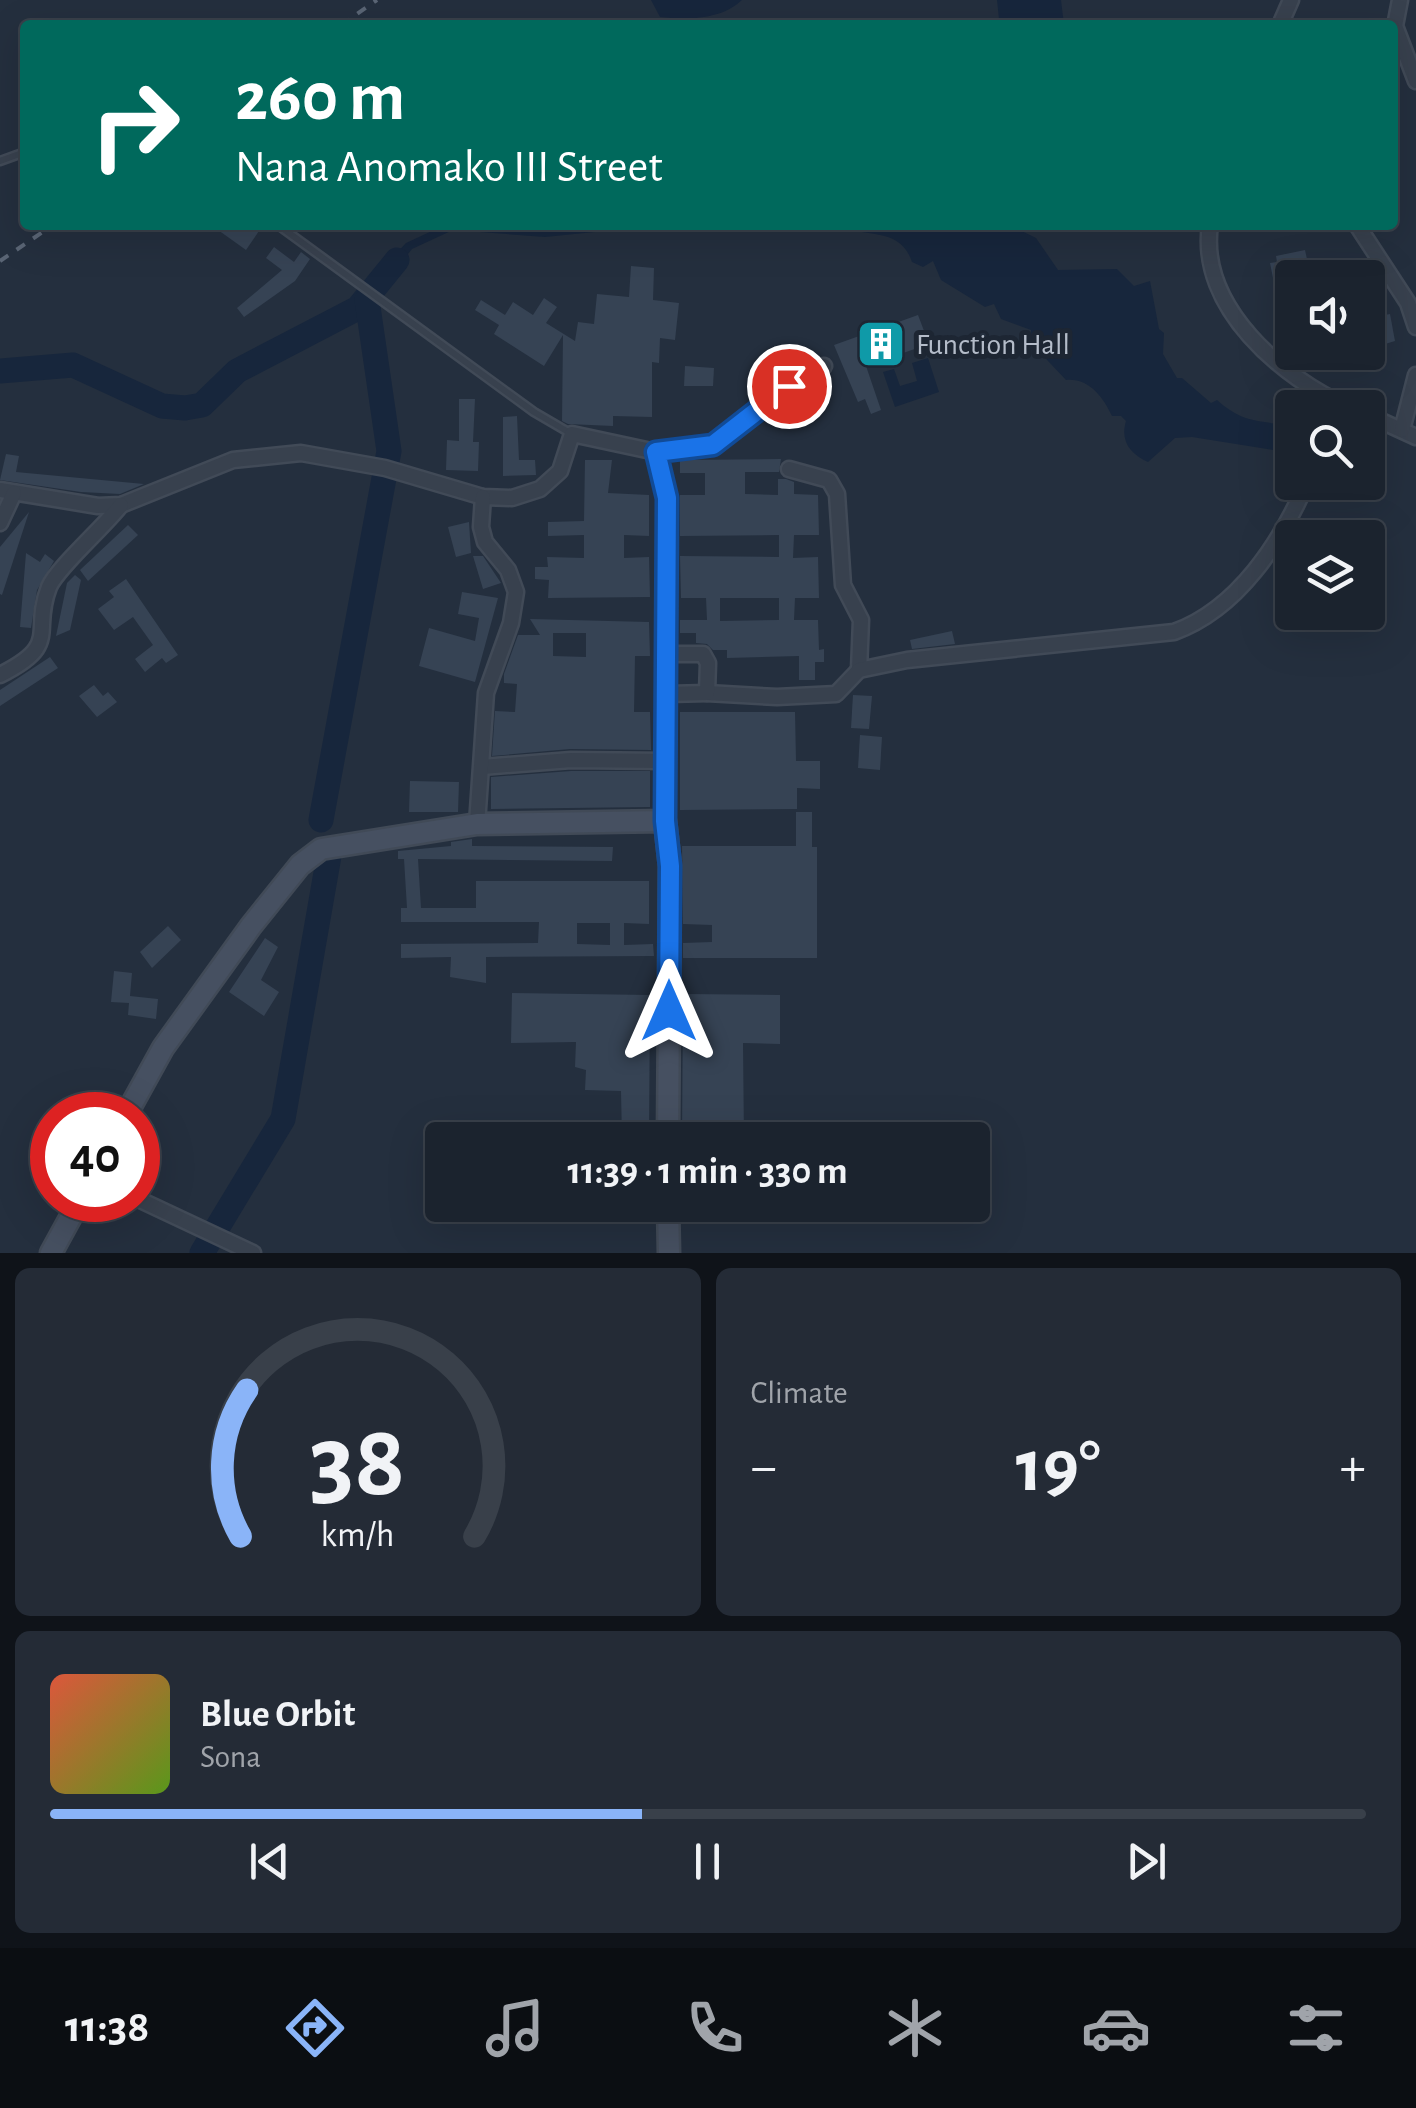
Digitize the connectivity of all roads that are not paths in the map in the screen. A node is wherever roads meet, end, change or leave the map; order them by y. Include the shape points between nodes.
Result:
1 (1398, 32) edge
2 (1416, 81) edge
3 (285, 230) edge
4 (1210, 230) edge
5 (1360, 230) edge
6 (1416, 327) edge
7 (824, 366) dead end
8 (1416, 376) edge
9 (1314, 390) edge
10 (1385, 422) edge
11 (1409, 433) edge
12 (572, 434) junction
13 (656, 452) junction
14 (789, 468) dead end
15 (7, 491) edge
16 (483, 497) junction
17 (1299, 500) edge
18 (120, 505) junction
19 (0, 523) edge
20 (669, 654) junction
21 (859, 670) junction
22 (0, 675) edge
23 (708, 692) junction
24 (668, 694) junction
25 (666, 761) junction
26 (482, 767) junction
27 (665, 821) junction
28 (477, 824) junction
29 (139, 1092) edge
30 (668, 1122) edge
31 (160, 1209) edge
32 (68, 1222) edge
33 (669, 1222) edge
34 (52, 1253) edge
35 (253, 1253) edge
36 (670, 1253) edge

1 - 2 street
3 - 12 lane
4 - 9 street via 1215,276 1238,322
5 - 6 street via 1408,303
7 - 13 street via 713,445
8 - 11 street
10 - 11 street
12 - 13 street
12 - 16 street via 560,472 540,490
13 - 20 street via 667,498
14 - 21 street via 829,480 837,494 843,585 861,620
15 - 18 street
15 - 19 street
16 - 18 street via 385,468 301,453 233,460
16 - 26 street via 485,542 516,592 486,693
17 - 21 street via 1258,566 1192,626
18 - 22 street via 50,587 41,643
20 - 23 street via 706,657
20 - 24 street
21 - 23 street via 836,694
23 - 24 street
24 - 25 street
25 - 26 street
25 - 27 street
26 - 28 street
27 - 28 street
27 - 30 street
28 - 29 street via 353,840 308,857 163,1048
31 - 35 street
32 - 34 street
33 - 36 street

